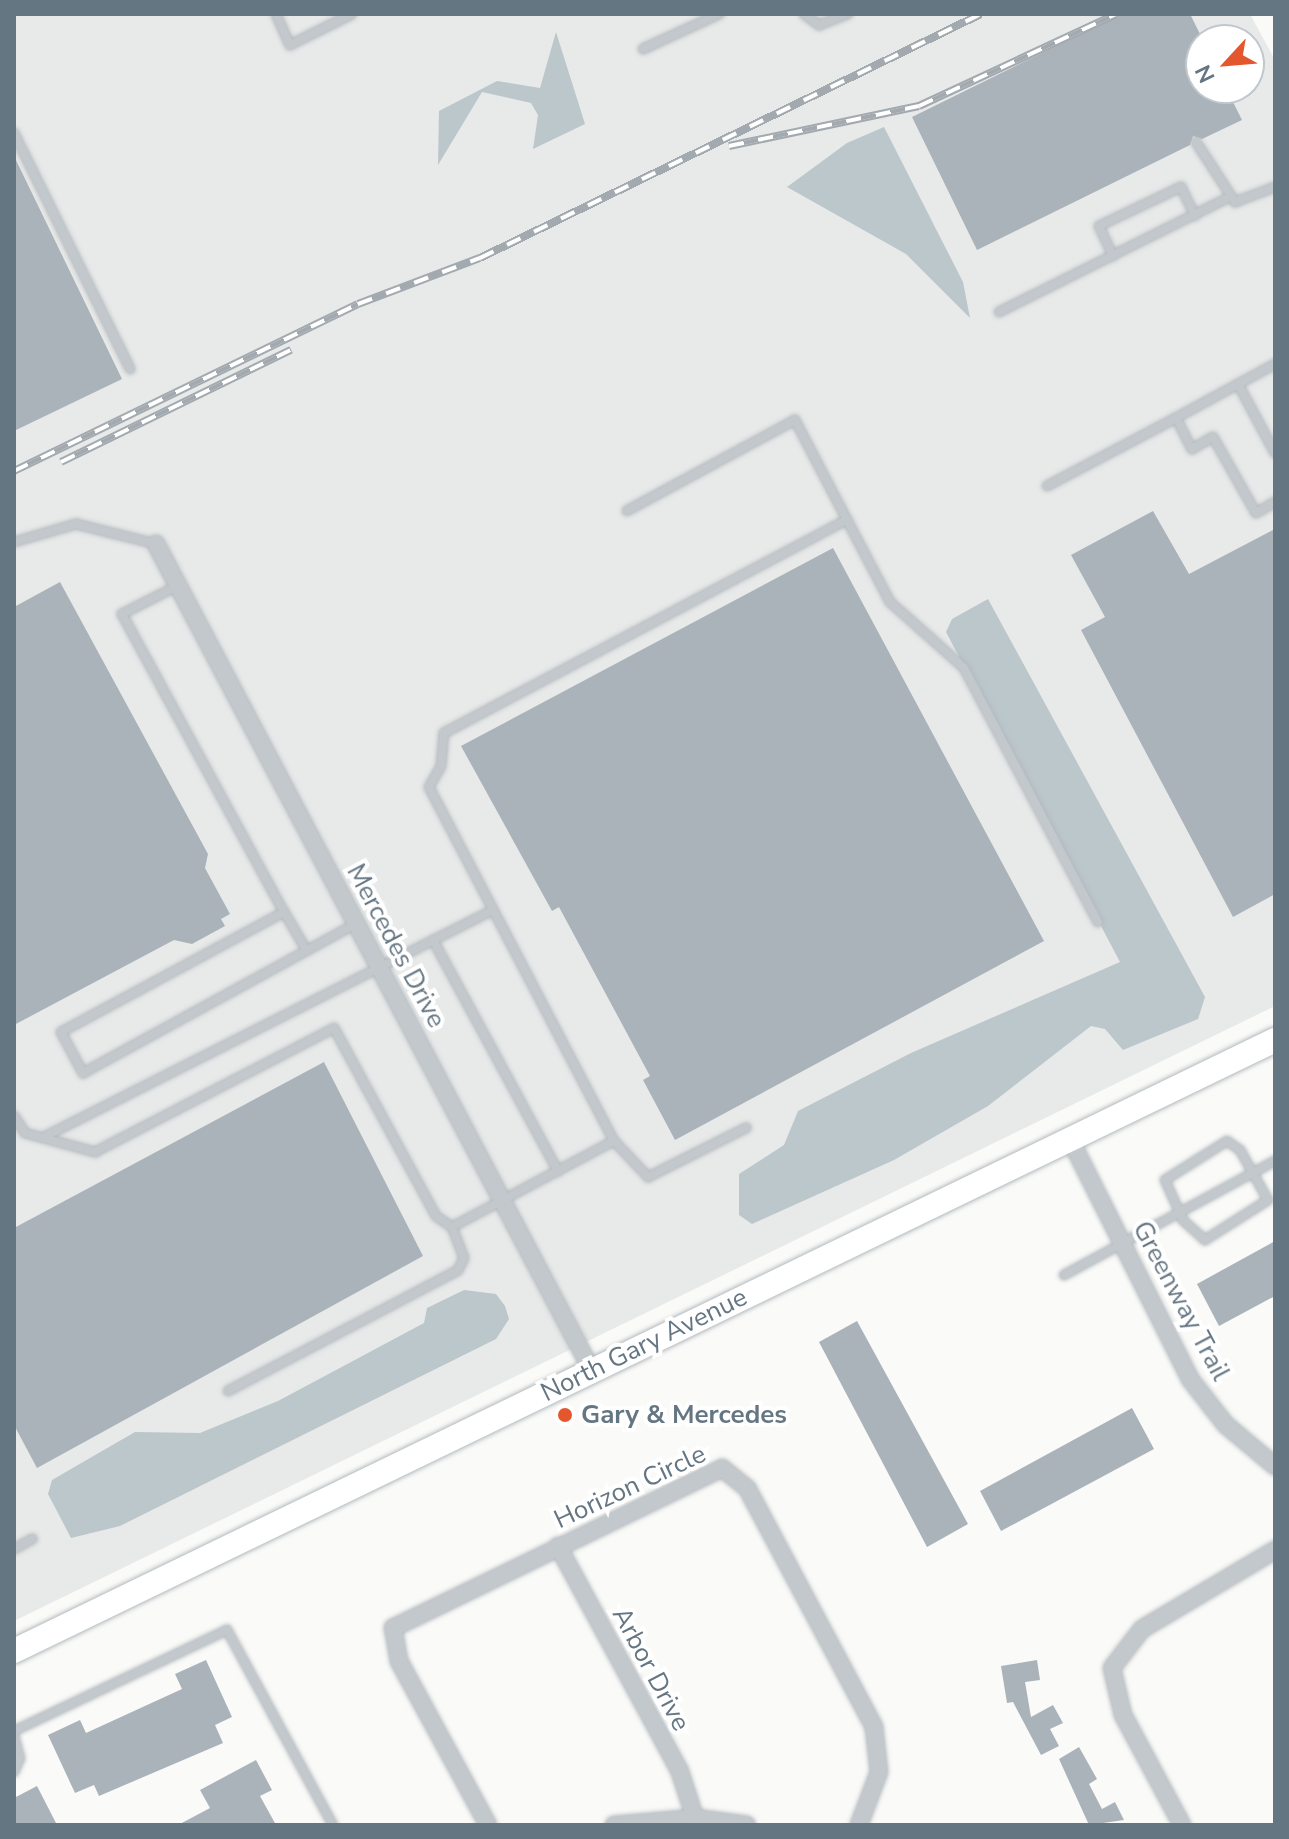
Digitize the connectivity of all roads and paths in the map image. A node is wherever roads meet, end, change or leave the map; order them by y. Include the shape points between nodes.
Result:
1 (276, 14) edge
2 (352, 14) edge
3 (719, 14) edge
4 (804, 14) edge
5 (848, 14) edge
6 (643, 49) dead end
7 (14, 133) edge
8 (1196, 142) dead end
9 (1275, 187) edge
10 (1228, 198) junction
11 (1195, 216) junction
12 (1113, 256) junction
13 (999, 312) dead end
14 (1275, 364) edge
15 (130, 369) dead end
16 (1238, 384) junction
17 (1176, 418) junction
18 (1275, 453) edge
19 (1047, 486) dead end
20 (1275, 502) edge
21 (627, 511) dead end
22 (847, 520) junction
23 (14, 542) edge
24 (156, 544) joint
25 (177, 586) junction
26 (493, 910) junction
27 (284, 912) junction
28 (1098, 922) dead end
29 (358, 923) junction
30 (433, 940) junction
31 (307, 951) junction
32 (381, 967) junction
33 (1275, 1040) edge
34 (14, 1116) edge
35 (746, 1128) dead end
36 (43, 1138) junction
37 (1070, 1139) junction
38 (614, 1141) junction
39 (1275, 1161) edge
40 (558, 1171) junction
41 (1254, 1171) junction
42 (502, 1200) junction
43 (1179, 1213) junction
44 (452, 1227) junction
45 (1123, 1245) junction
46 (1064, 1275) dead end
47 (592, 1371) junction
48 (228, 1391) dead end
49 (1275, 1466) edge
50 (32, 1539) dead end
51 (558, 1546) junction
52 (14, 1549) edge
53 (1275, 1550) edge
54 (14, 1651) edge
55 (14, 1734) edge
56 (14, 1772) edge
57 (695, 1818) junction
58 (333, 1825) edge
59 (488, 1825) edge
60 (614, 1825) edge
61 (747, 1825) edge
62 (859, 1825) edge
63 (1182, 1825) edge

1 - 2 lane via 290,45
3 - 6 lane
4 - 5 lane via 819,25
7 - 15 lane
8 - 10 lane
9 - 10 lane via 1243,203
10 - 11 lane
11 - 12 lane
11 - 12 lane via 1181,187 1099,226
12 - 13 lane
14 - 16 lane
16 - 17 lane
16 - 18 lane
17 - 19 lane
17 - 20 lane via 1192,449 1213,437 1256,513
21 - 22 lane via 795,420
22 - 26 lane via 444,733 441,766 429,787
22 - 28 lane via 890,602 964,668
23 - 24 lane via 76,524
24 - 25 street, Mercedes Drive
25 - 27 lane via 122,614
25 - 29 street, Mercedes Drive
26 - 30 lane
26 - 38 lane
27 - 31 lane
27 - 31 lane via 61,1032 83,1073
29 - 31 lane
29 - 32 street, Mercedes Drive
30 - 32 lane
30 - 40 lane
32 - 36 lane
32 - 42 street, Mercedes Drive
33 - 37 street, North Gary Avenue
34 - 36 lane via 25,1133
35 - 38 lane via 648,1177
36 - 44 lane via 95,1152 334,1028 436,1216
37 - 45 street, Greenway Trail
37 - 47 street, North Gary Avenue
38 - 40 lane
39 - 41 lane
40 - 42 lane
41 - 43 lane
41 - 43 lane via 1267,1195 1256,1212 1205,1240
41 - 43 lane via 1227,1141 1165,1180
42 - 44 lane
42 - 47 street, Mercedes Drive
43 - 45 lane
44 - 48 lane via 464,1258 458,1270
45 - 46 lane
45 - 49 street, Greenway Trail via 1190,1379 1226,1425
47 - 54 street, North Gary Avenue
50 - 52 lane
51 - 57 street, Arbor Drive via 680,1772
51 - 59 street, Horizon Circle via 393,1628 399,1661
51 - 62 street, Horizon Circle via 722,1468 747,1488 874,1727 879,1772
53 - 63 street via 1142,1629 1106,1663 1113,1694
55 - 56 lane via 20,1758
55 - 58 lane via 227,1630
57 - 60 street
57 - 61 street

